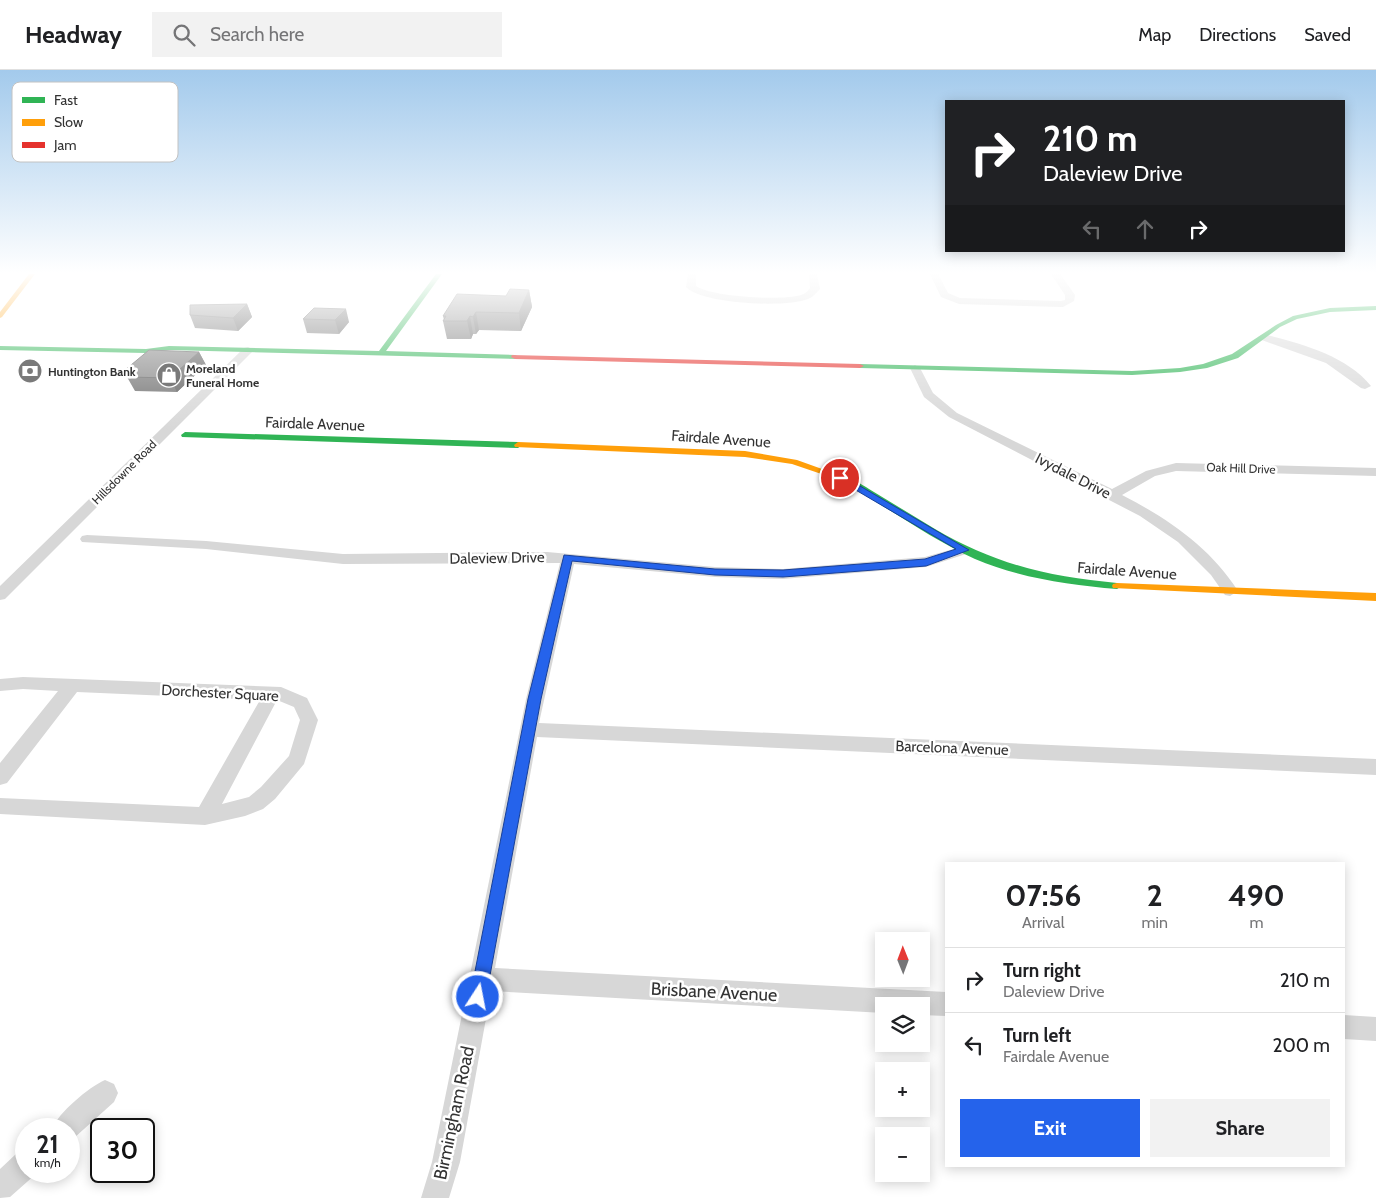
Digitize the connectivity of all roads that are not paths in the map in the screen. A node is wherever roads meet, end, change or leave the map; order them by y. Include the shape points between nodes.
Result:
1 (401, 327) edge
2 (1279, 327) edge
3 (1263, 337) junction
4 (0, 340) edge
5 (0, 348) edge
6 (170, 348) junction
7 (248, 350) junction
8 (381, 354) junction
9 (915, 368) junction
10 (1365, 386) dead end
11 (185, 435) dead end
12 (1376, 472) edge
13 (1112, 495) junction
14 (87, 539) dead end
15 (964, 550) junction
16 (568, 558) junction
17 (1230, 591) junction
18 (0, 595) edge
19 (1376, 596) edge
20 (0, 685) edge
21 (73, 686) junction
22 (272, 694) junction
23 (529, 730) junction
24 (1376, 767) edge
25 (0, 777) edge
26 (0, 806) edge
27 (205, 816) junction
28 (482, 979) junction
29 (945, 1004) edge
30 (1345, 1027) edge
31 (1376, 1029) edge
32 (105, 1093) dead end
33 (77, 1118) edge
34 (15, 1174) edge
35 (0, 1187) edge
36 (435, 1198) edge

1 - 8 street
2 - 3 street
3 - 9 street via 1226,360 1174,371
3 - 10 street via 1312,352 1340,365
4 - 6 street via 155,344
5 - 6 street via 146,352
6 - 7 street
7 - 8 street
7 - 18 street, Hillsdowne Road
8 - 9 street
9 - 13 street, Ivydale Drive via 928,395 953,415
11 - 15 street, Fairdale Avenue via 755,454 800,464 840,478
12 - 13 street, Oak Hill Drive via 1176,467 1161,469
13 - 17 street, Ivydale Drive via 1159,520 1197,550
14 - 16 street, Daleview Drive via 206,545 342,559
15 - 16 street, Daleview Drive via 926,562 783,574 715,572
15 - 17 street, Fairdale Avenue via 1001,565 1075,583 1113,588
16 - 23 street, Birmingham Road
17 - 19 street, Fairdale Avenue
20 - 21 street, Dorchester Square
21 - 22 street, Dorchester Square
21 - 25 street
22 - 27 street
22 - 27 street, Dorchester Square via 281,694 301,704 309,720 297,759 256,803
23 - 24 street, Barcelona Avenue
23 - 28 street, Birmingham Road
26 - 27 street, Dorchester Square
28 - 29 street, Brisbane Avenue
28 - 36 street, Birmingham Road via 446,1162
30 - 31 street
32 - 33 street
34 - 35 street

